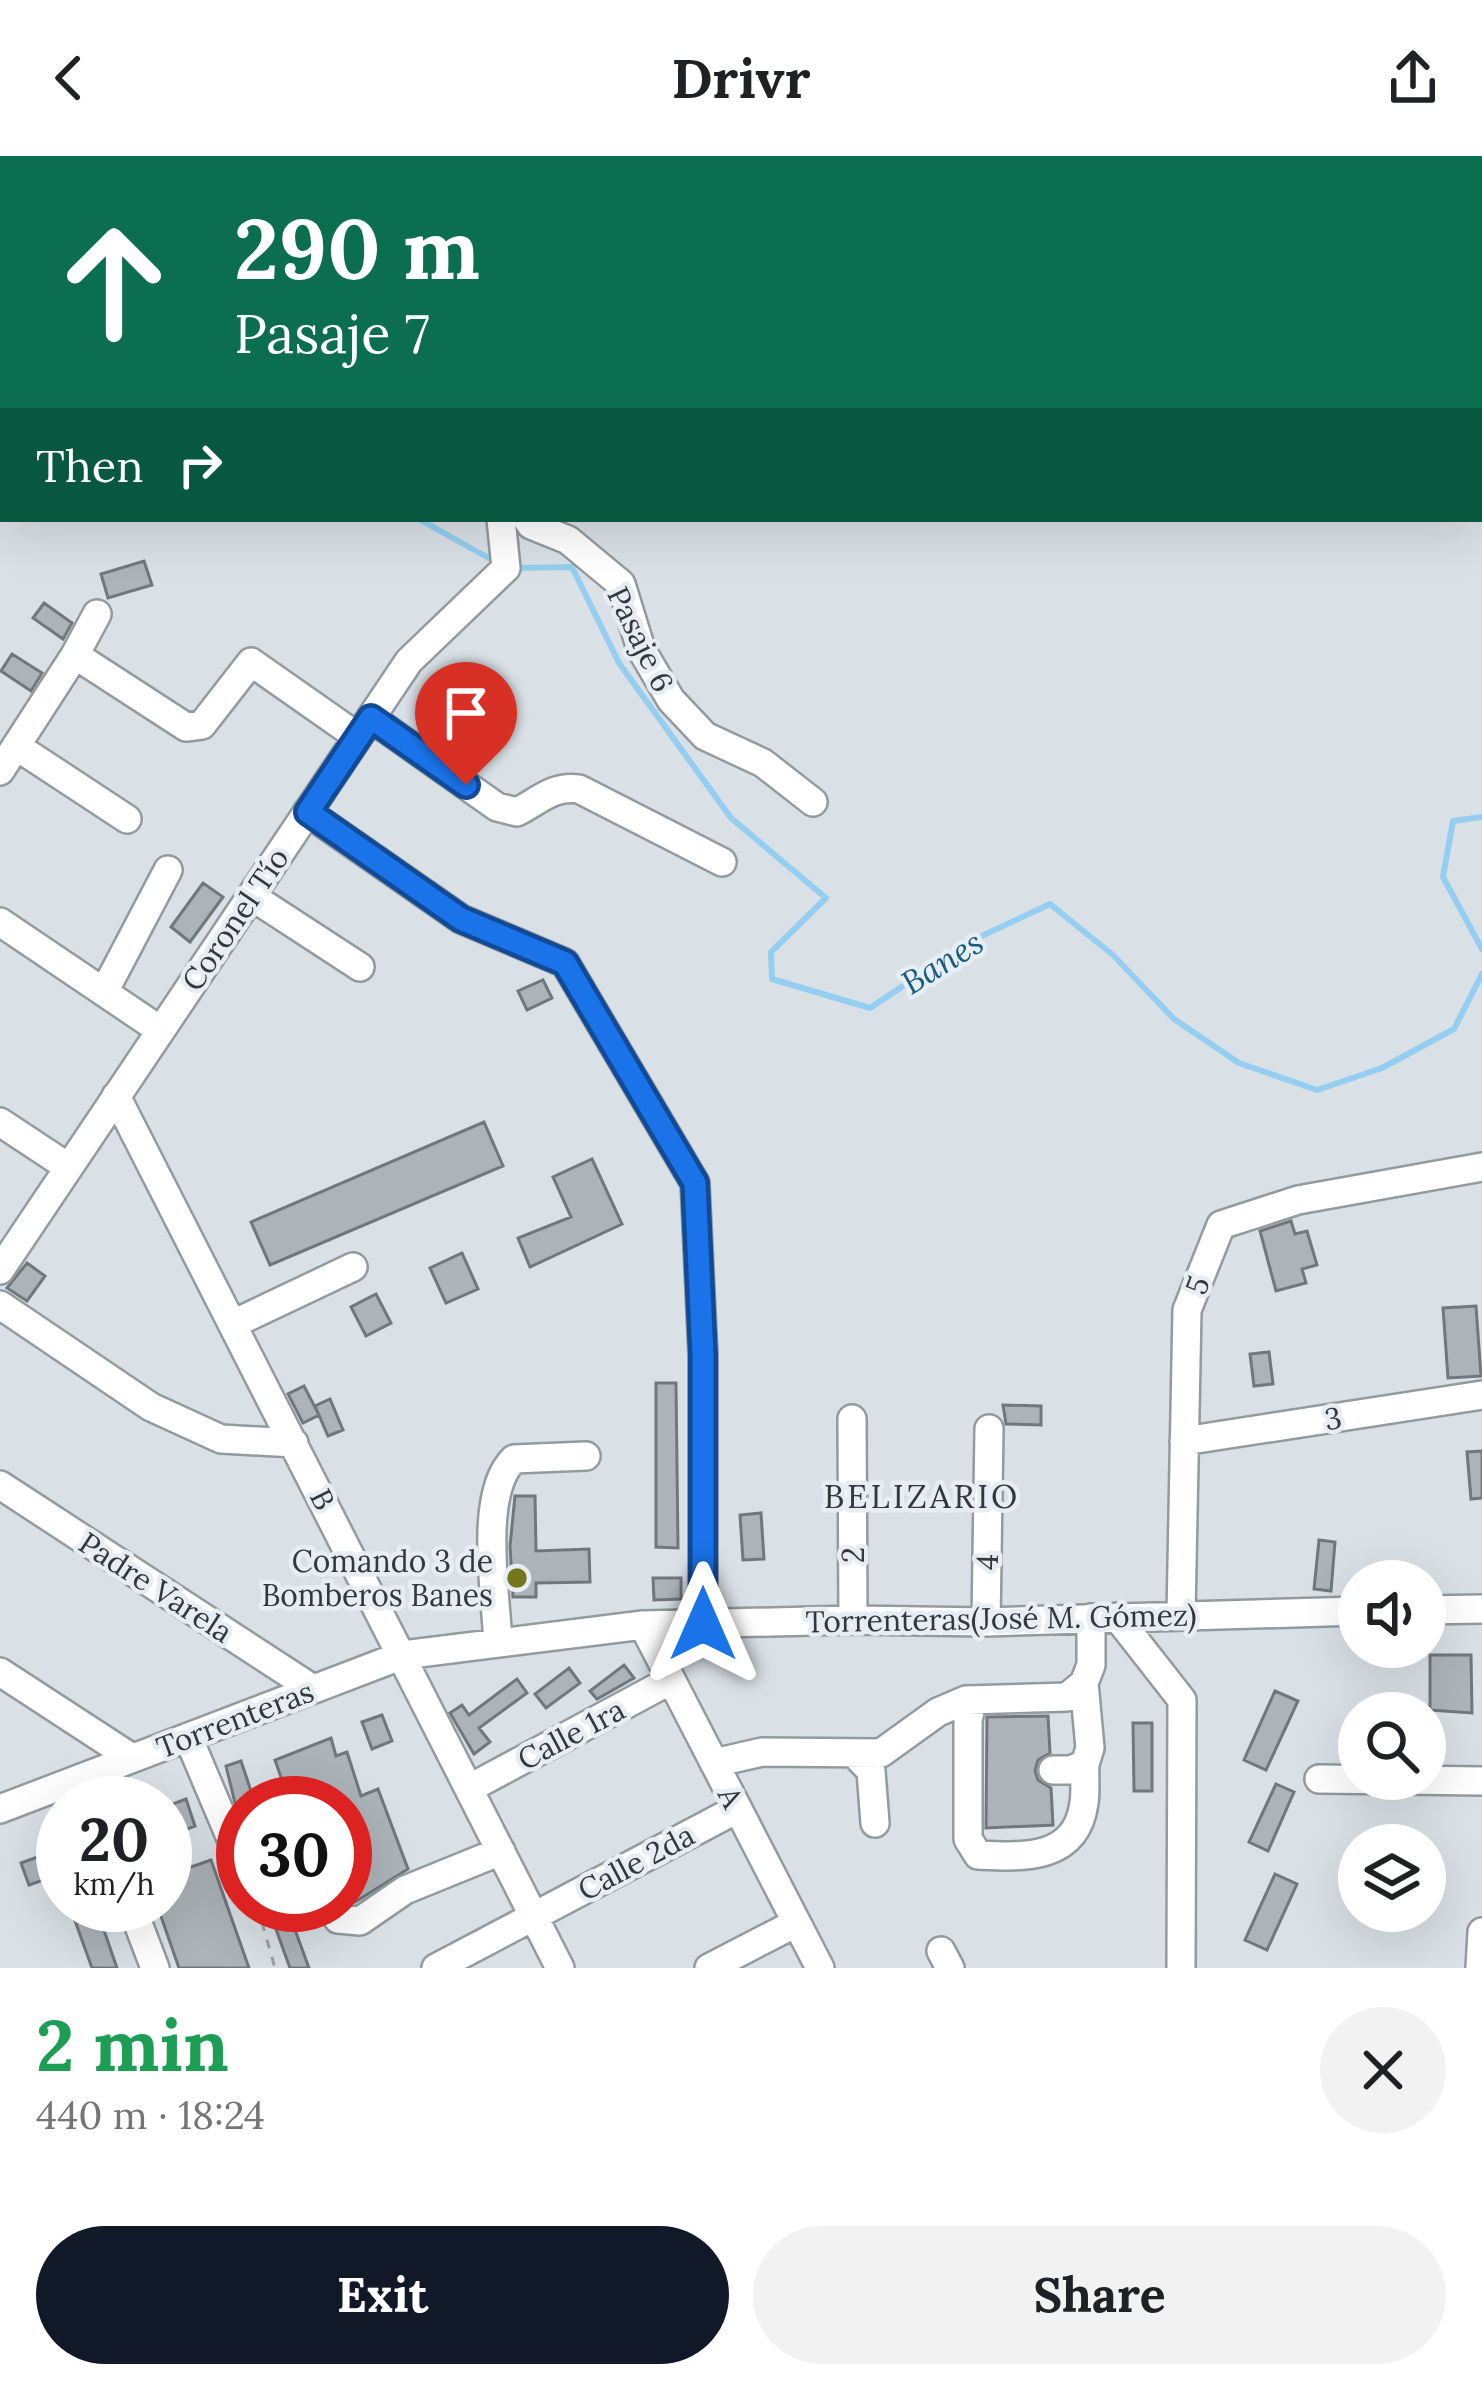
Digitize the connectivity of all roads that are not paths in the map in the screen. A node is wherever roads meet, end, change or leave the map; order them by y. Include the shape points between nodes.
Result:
1 (501, 522) edge
2 (529, 522) edge
3 (97, 614) dead end
4 (75, 655) junction
5 (364, 728) junction
6 (8, 758) edge
7 (813, 802) dead end
8 (308, 812) junction
9 (127, 819) dead end
10 (722, 862) dead end
11 (168, 870) dead end
12 (250, 896) junction
13 (0, 922) edge
14 (360, 967) dead end
15 (104, 992) junction
16 (160, 1030) junction
17 (116, 1096) junction
18 (0, 1122) edge
19 (68, 1167) junction
20 (1482, 1167) edge
21 (353, 1267) dead end
22 (0, 1270) edge
23 (0, 1305) edge
24 (233, 1324) junction
25 (1482, 1395) edge
26 (852, 1419) dead end
27 (989, 1429) dead end
28 (1184, 1441) junction
29 (294, 1443) junction
30 (586, 1456) dead end
31 (0, 1485) edge
32 (1482, 1609) edge
33 (1446, 1610) edge
34 (1338, 1611) edge
35 (1181, 1615) junction
36 (1104, 1617) junction
37 (853, 1620) junction
38 (986, 1622) junction
39 (703, 1624) junction
40 (643, 1625) junction
41 (498, 1643) junction
42 (403, 1655) junction
43 (0, 1672) edge
44 (671, 1680) junction
45 (1084, 1683) junction
46 (313, 1689) junction
47 (972, 1700) junction
48 (188, 1737) junction
49 (854, 1753) junction
50 (132, 1758) junction
51 (714, 1763) junction
52 (1085, 1764) junction
53 (1053, 1770) dead end
54 (106, 1776) edge
55 (1319, 1779) dead end
56 (1482, 1781) edge
57 (470, 1788) junction
58 (36, 1801) edge
59 (216, 1803) edge
60 (737, 1808) junction
61 (0, 1809) edge
62 (875, 1823) dead end
63 (501, 1851) junction
64 (372, 1913) edge
65 (534, 1916) junction
66 (796, 1923) junction
67 (141, 1932) edge
68 (1482, 1933) edge
69 (155, 1968) edge
70 (436, 1968) edge
71 (560, 1968) edge
72 (709, 1968) edge
73 (820, 1968) edge
74 (1181, 1968) edge
75 (1480, 1968) edge

1 - 5 street, Coronel Tío via 506,568 410,661
2 - 7 street, Pasaje 6 via 568,540 621,584 641,649 670,700 705,736 763,763
3 - 4 street
4 - 5 street via 186,728 202,725 251,662
4 - 6 street
5 - 8 street, Coronel Tío
5 - 10 street via 497,807 518,812 549,792 579,789
6 - 9 street
8 - 12 street, Coronel Tío
8 - 39 street via 461,919 565,963 695,1183
11 - 15 street
12 - 14 street
12 - 16 street, Coronel Tío
13 - 15 street
15 - 16 street
16 - 17 street, Coronel Tío
17 - 19 street, Coronel Tío
17 - 24 street, B
18 - 19 street
19 - 22 street, Coronel Tío
20 - 28 street, 5 via 1298,1200 1221,1225 1187,1310
21 - 24 street
23 - 29 street via 151,1407 221,1439
24 - 29 street, B
25 - 28 street, 3
26 - 37 street, 2
27 - 38 street, 4
28 - 35 street, 5
29 - 42 street, B
30 - 41 street via 514,1459 499,1478
31 - 46 street, Padre Varela
32 - 33 street
34 - 35 street, Torrenteras(José M. Gómez)
35 - 36 street, Torrenteras(José M. Gómez)
36 - 38 street, Torrenteras(José M. Gómez)
36 - 45 street
36 - 74 street via 1182,1700
37 - 38 street, Torrenteras(José M. Gómez)
37 - 39 street, Torrenteras(José M. Gómez)
39 - 40 street, Torrenteras(José M. Gómez)
40 - 41 street, Torrenteras(José M. Gómez)
40 - 44 street, A
41 - 42 street, Torrenteras
42 - 46 street, Torrenteras
42 - 57 street, B
43 - 50 street
44 - 51 street, A
44 - 57 street, Calle 1ra
45 - 47 street via 1067,1697
45 - 52 street
46 - 48 street, Torrenteras
47 - 49 street via 938,1712 881,1753
47 - 52 street via 968,1839 978,1855 1040,1856 1058,1848 1078,1822
48 - 50 street, Torrenteras
48 - 59 street
49 - 51 street via 762,1752
49 - 62 street via 871,1771
50 - 54 street, Torrenteras
51 - 60 street, A
52 - 53 street
55 - 56 street
57 - 63 street, B
58 - 61 street, Torrenteras
60 - 65 street, Calle 2da
60 - 66 street, A
63 - 64 street
63 - 65 street, B
65 - 70 street, Calle 2da
65 - 71 street, B
66 - 72 street
66 - 73 street, A
67 - 69 street
68 - 75 street

